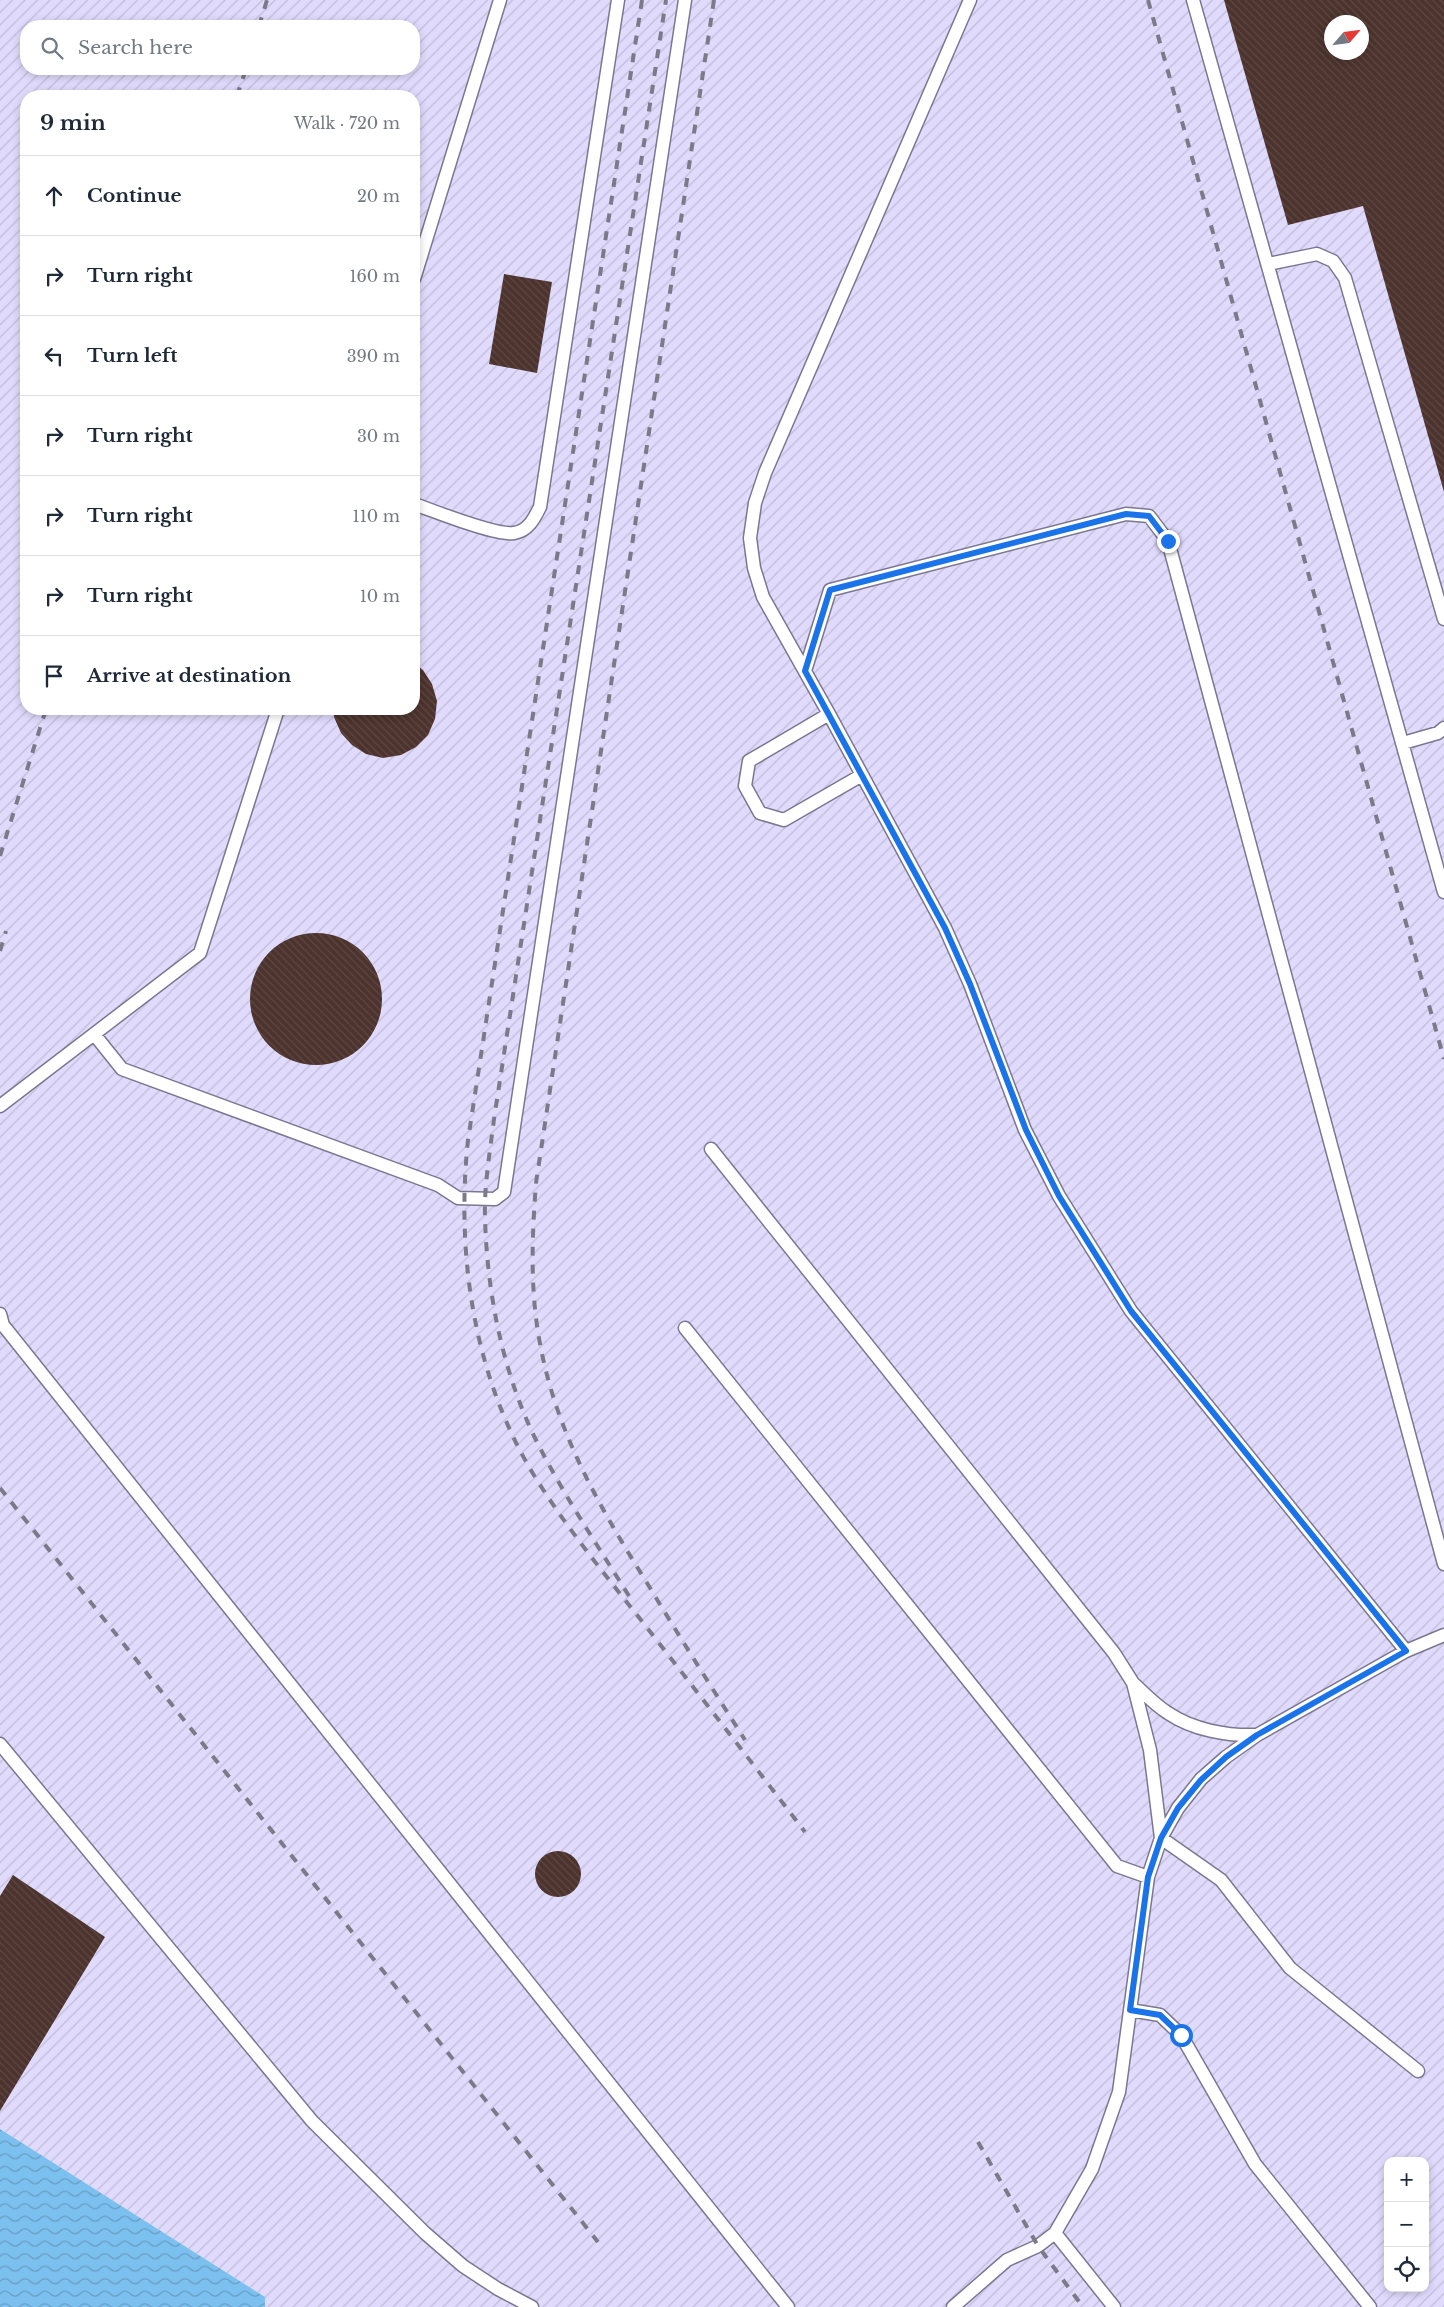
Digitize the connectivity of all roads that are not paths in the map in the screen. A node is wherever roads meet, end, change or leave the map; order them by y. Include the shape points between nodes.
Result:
1 (500, 0) edge
2 (618, 0) edge
3 (685, 0) edge
4 (970, 0) edge
5 (1193, 0) edge
6 (420, 260) edge
7 (1268, 264) junction
8 (420, 506) edge
9 (1444, 619) edge
10 (805, 671) junction
11 (829, 714) junction
12 (276, 715) edge
13 (1444, 728) edge
14 (1403, 743) junction
15 (862, 775) junction
16 (1444, 892) edge
17 (94, 1034) junction
18 (0, 1106) edge
19 (712, 1148) dead end
20 (0, 1314) edge
21 (685, 1328) dead end
22 (1444, 1564) edge
23 (1444, 1635) edge
24 (1406, 1651) junction
25 (1133, 1683) junction
26 (1257, 1735) junction
27 (0, 1744) edge
28 (1161, 1838) junction
29 (1148, 1877) junction
30 (1130, 2010) junction
31 (1418, 2071) dead end
32 (1055, 2233) junction
33 (532, 2307) edge
34 (788, 2307) edge
35 (953, 2307) edge
36 (1114, 2307) edge
37 (1370, 2307) edge

1 - 6 lane
2 - 8 lane via 540,507 526,528 514,533 499,532
3 - 17 lane via 504,1192 495,1199 458,1198 438,1185 122,1069
4 - 10 lane via 765,473 755,504 750,538 754,568 763,597
5 - 7 lane
7 - 9 lane via 1317,254 1333,261 1345,278
7 - 14 lane
10 - 11 lane
10 - 22 lane via 830,590 1126,514 1149,516 1168,541
11 - 15 lane
11 - 15 lane via 750,761 745,786 760,813 784,820
12 - 17 lane via 200,953
13 - 14 lane via 1438,733
14 - 16 lane
15 - 24 lane via 948,936 970,984 1026,1130 1059,1196 1095,1254 1131,1311
17 - 18 lane
19 - 25 lane via 1114,1652
20 - 34 lane via 3,1325
21 - 29 lane via 1117,1866
23 - 24 lane
24 - 26 lane
25 - 26 lane via 1168,1714 1201,1728 1232,1736
25 - 28 lane via 1150,1750
26 - 28 lane via 1201,1780 1178,1808
27 - 33 lane via 312,2121 425,2233 463,2266
28 - 29 lane
28 - 31 lane via 1221,1880 1290,1968
29 - 30 lane
30 - 32 lane via 1119,2092 1092,2168
30 - 37 lane via 1160,2015 1181,2035 1255,2164
32 - 35 lane via 1038,2246 1008,2260
32 - 36 lane

